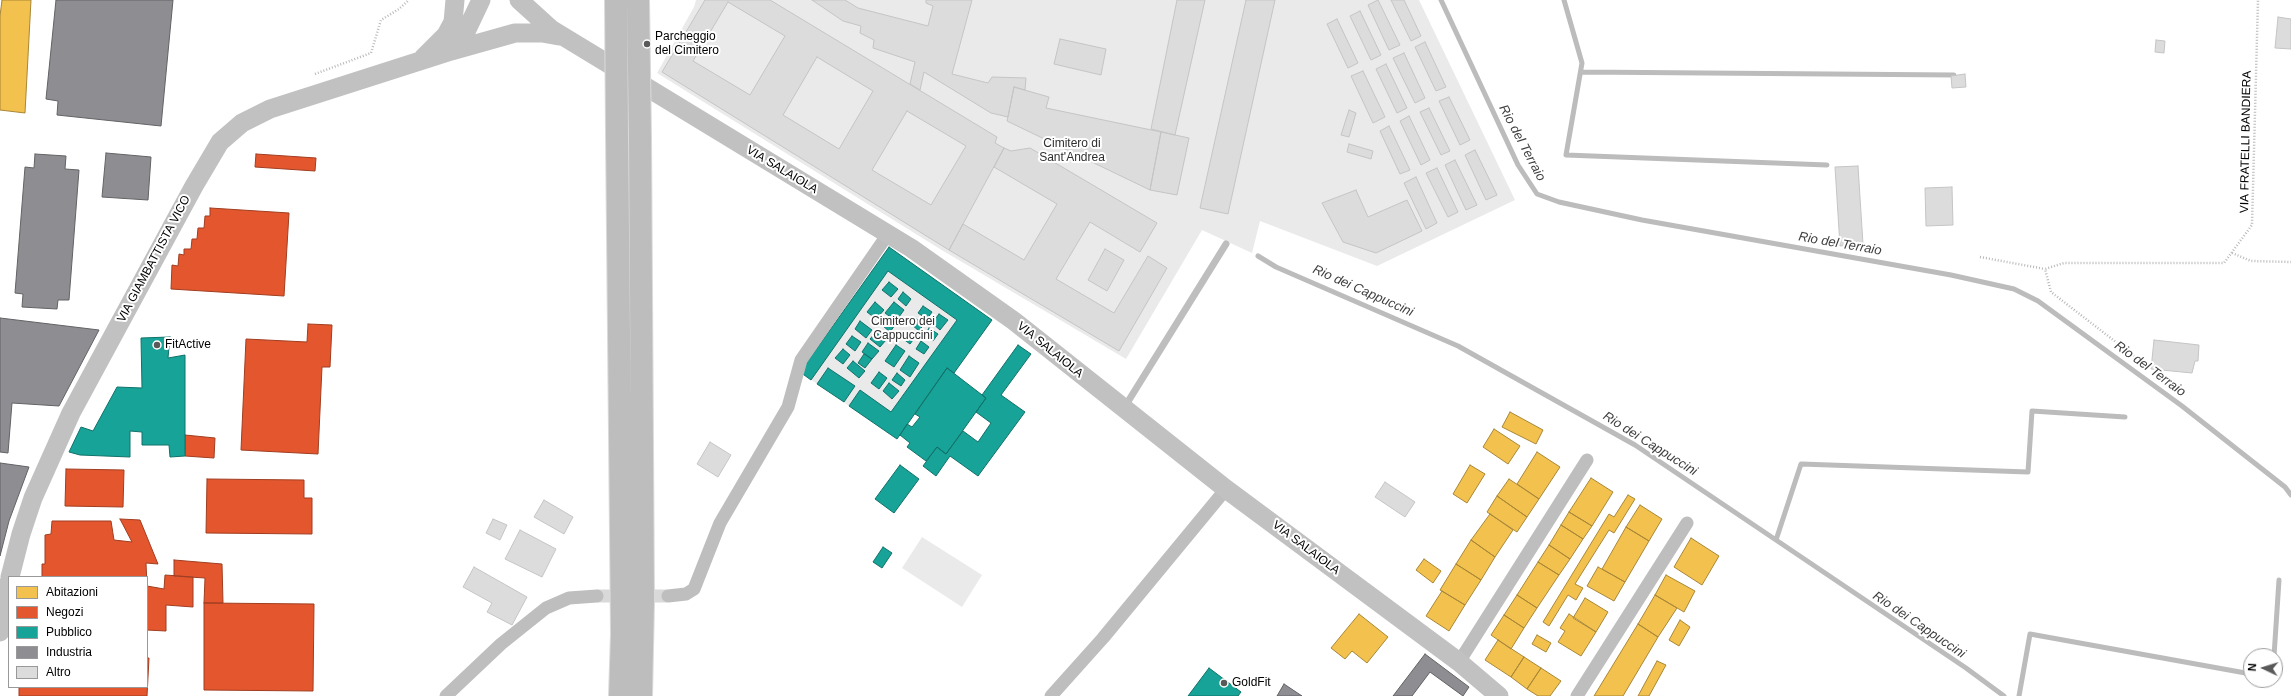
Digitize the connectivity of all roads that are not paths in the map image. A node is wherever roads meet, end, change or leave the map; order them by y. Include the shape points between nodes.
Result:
1 (455, 0) edge
2 (481, 0) edge
3 (519, 0) edge
4 (539, 0) edge
5 (616, 0) edge
6 (638, 0) edge
7 (569, 40) junction
8 (448, 52) junction
9 (419, 61) junction
10 (888, 234) junction
11 (1226, 244) dead end
12 (1124, 409) junction
13 (1587, 460) dead end
14 (1226, 489) junction
15 (1686, 522) dead end
16 (10, 576) edge
17 (8, 588) edge
18 (597, 596) tunnel mouth
19 (668, 596) tunnel mouth
20 (0, 632) edge
21 (1459, 662) junction
22 (446, 696) edge
23 (620, 696) edge
24 (641, 696) edge
25 (1051, 696) edge
26 (1499, 696) edge
27 (1577, 696) edge

1 - 9 street, VIA GIAMBATTISTA VICO via 453,22 446,35
2 - 8 street, VIA GIAMBATTISTA VICO via 463,38
3 - 7 street, VIA SALAIOLA via 551,29
4 - 7 street, VIA SALAIOLA
5 - 23 highway, bridge via 622,594
6 - 24 highway, bridge via 643,600
7 - 8 street via 536,33 515,33
7 - 10 street, VIA SALAIOLA
8 - 9 street, VIA GIAMBATTISTA VICO
9 - 16 street, VIA GIAMBATTISTA VICO via 270,109 242,122 220,142 71,412 33,498
10 - 12 street, VIA SALAIOLA via 1014,321
10 - 19 street via 801,360 788,407 720,523 694,589 686,594
11 - 12 lane
12 - 14 street, VIA SALAIOLA
13 - 21 street
14 - 21 street, VIA SALAIOLA
14 - 25 street via 1103,638
15 - 27 street
17 - 20 street
18 - 22 street via 569,598 546,608 500,644
21 - 26 street, VIA SALAIOLA

